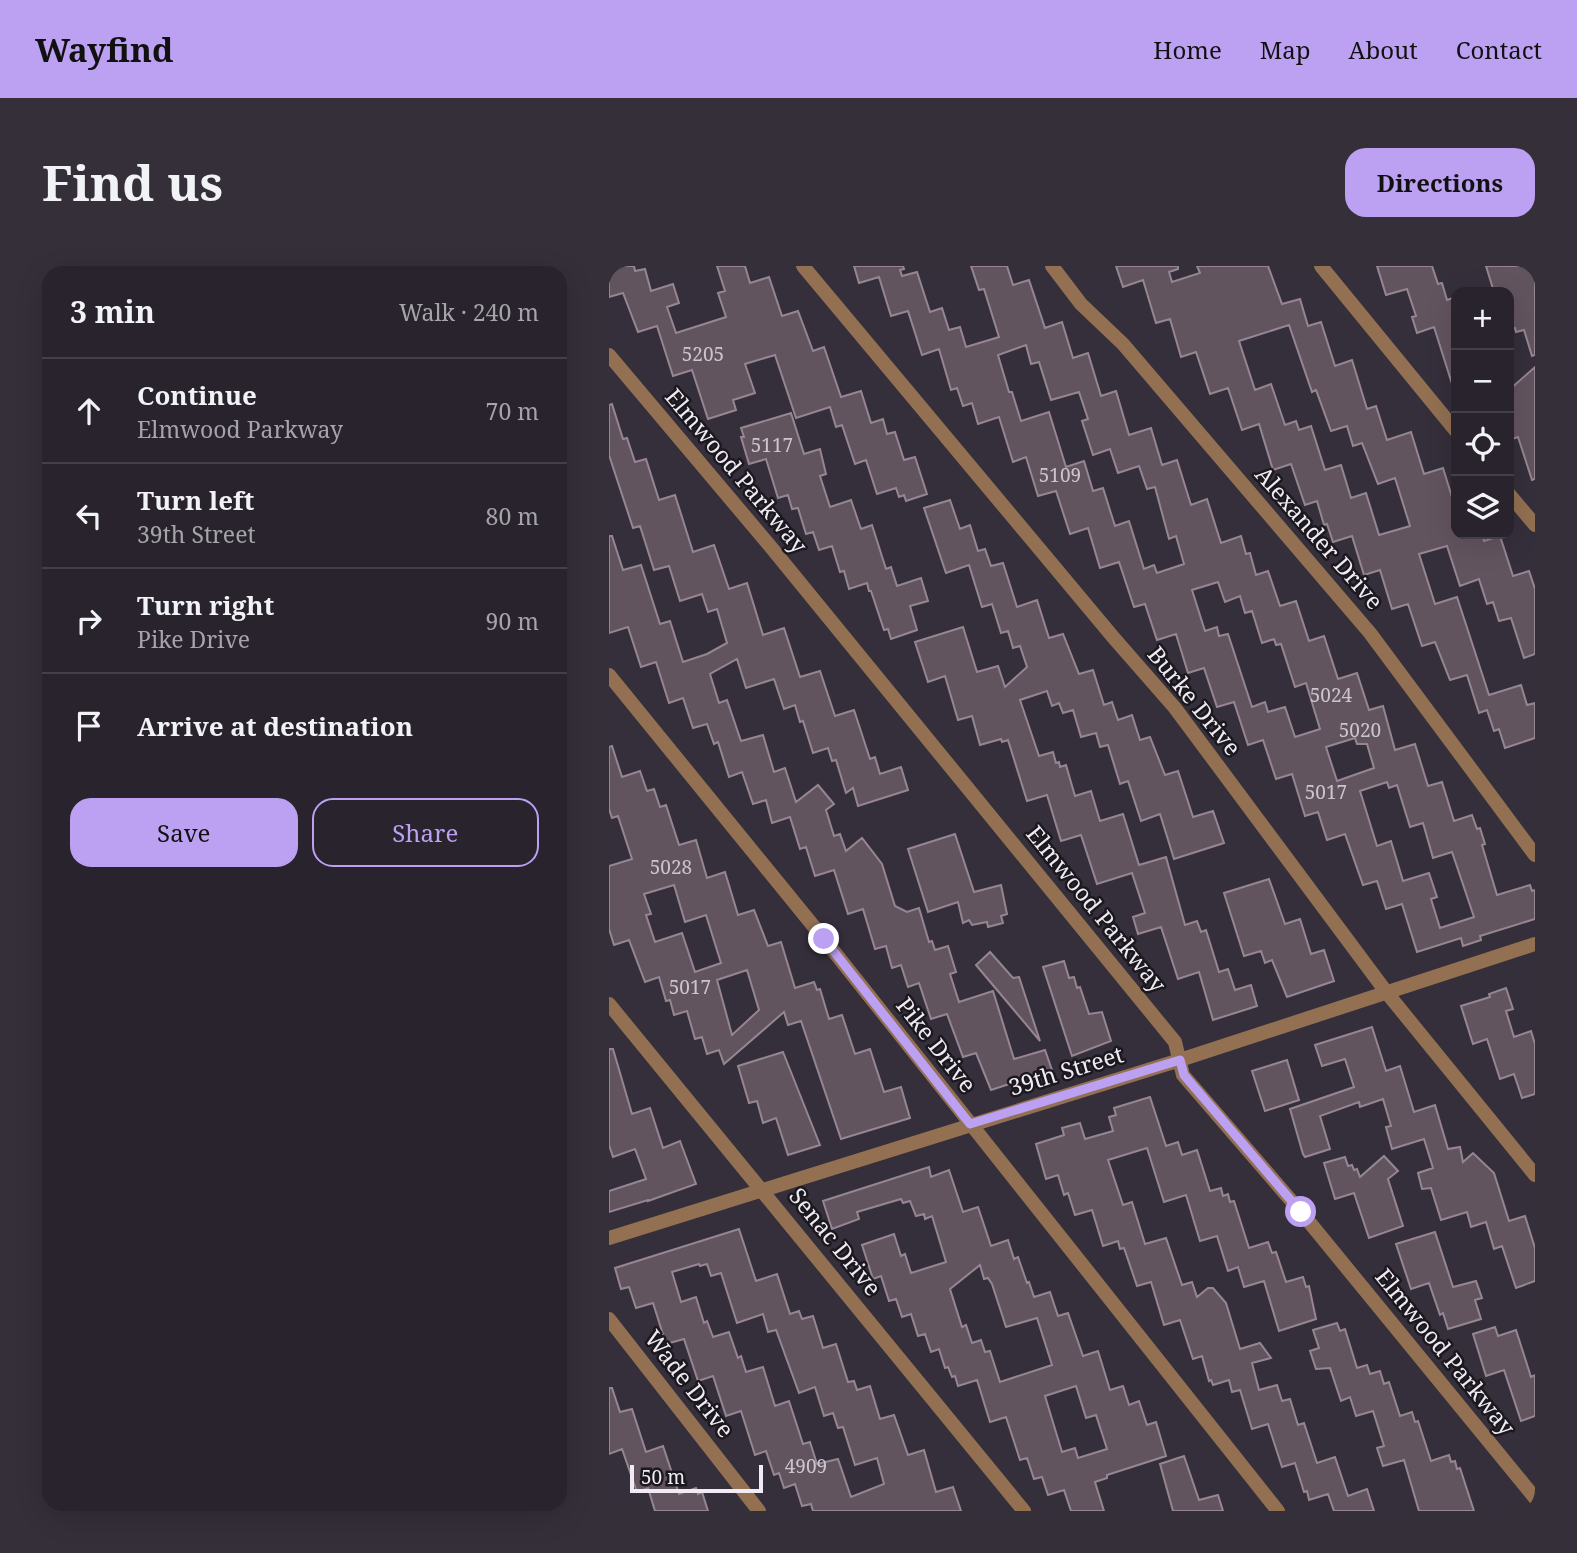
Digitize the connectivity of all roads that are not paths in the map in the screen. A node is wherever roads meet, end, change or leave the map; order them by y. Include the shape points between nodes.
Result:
1 (803, 266) edge
2 (1052, 266) edge
3 (1321, 266) edge
4 (609, 355) edge
5 (1451, 425) edge
6 (1514, 500) edge
7 (1535, 525) edge
8 (609, 675) edge
9 (1535, 855) edge
10 (1535, 944) edge
11 (1387, 993) junction
12 (609, 1004) edge
13 (1180, 1060) junction
14 (970, 1124) junction
15 (1535, 1175) edge
16 (762, 1189) junction
17 (609, 1238) edge
18 (609, 1319) edge
19 (1535, 1498) edge
20 (759, 1511) edge
21 (1024, 1511) edge
22 (1278, 1511) edge

1 - 11 street, Burke Drive via 1175,708
2 - 9 street, Alexander Drive via 1370,633
3 - 5 street
4 - 13 street, Elmwood Parkway via 1167,1031
6 - 7 street
8 - 14 street, Pike Drive
10 - 11 street, 39th Street
11 - 13 street, 39th Street
11 - 15 street, Burke Drive
12 - 16 street, Senac Drive
13 - 14 street, 39th Street
13 - 19 street, Elmwood Parkway via 1184,1075
14 - 16 street, 39th Street
14 - 22 street, Pike Drive
16 - 17 street, 39th Street
16 - 21 street, Senac Drive
18 - 20 street, Wade Drive

